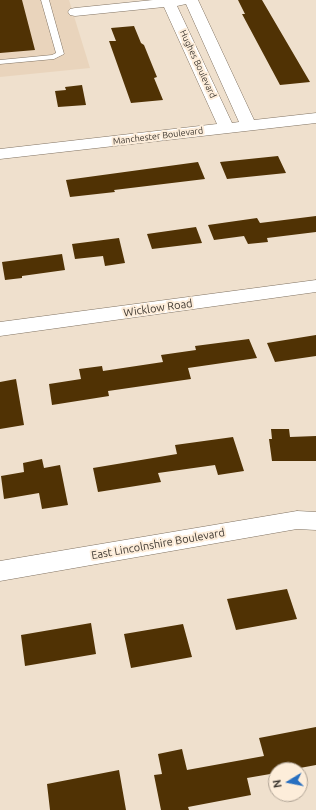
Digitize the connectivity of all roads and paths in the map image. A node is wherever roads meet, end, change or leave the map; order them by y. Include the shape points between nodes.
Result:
1 (45, 0) edge
2 (191, 0) edge
3 (169, 1) edge
4 (75, 12) dead end
5 (0, 62) edge
6 (316, 106) edge
7 (316, 118) edge
8 (246, 120) junction
9 (225, 123) junction
10 (0, 142) edge
11 (0, 154) edge
12 (316, 286) edge
13 (0, 329) edge
14 (316, 521) edge
15 (0, 571) edge

1 - 5 lane via 60,54 54,57
2 - 3 street
2 - 8 street, Hughes Boulevard
3 - 4 street
3 - 9 street, Hughes Boulevard
6 - 8 street, Manchester Boulevard
7 - 8 street, Manchester Boulevard
8 - 9 street, Manchester Boulevard
9 - 10 street, Manchester Boulevard
9 - 11 street, Manchester Boulevard
12 - 13 street, Wicklow Road
14 - 15 street, East Lincolnshire Boulevard via 297,520

